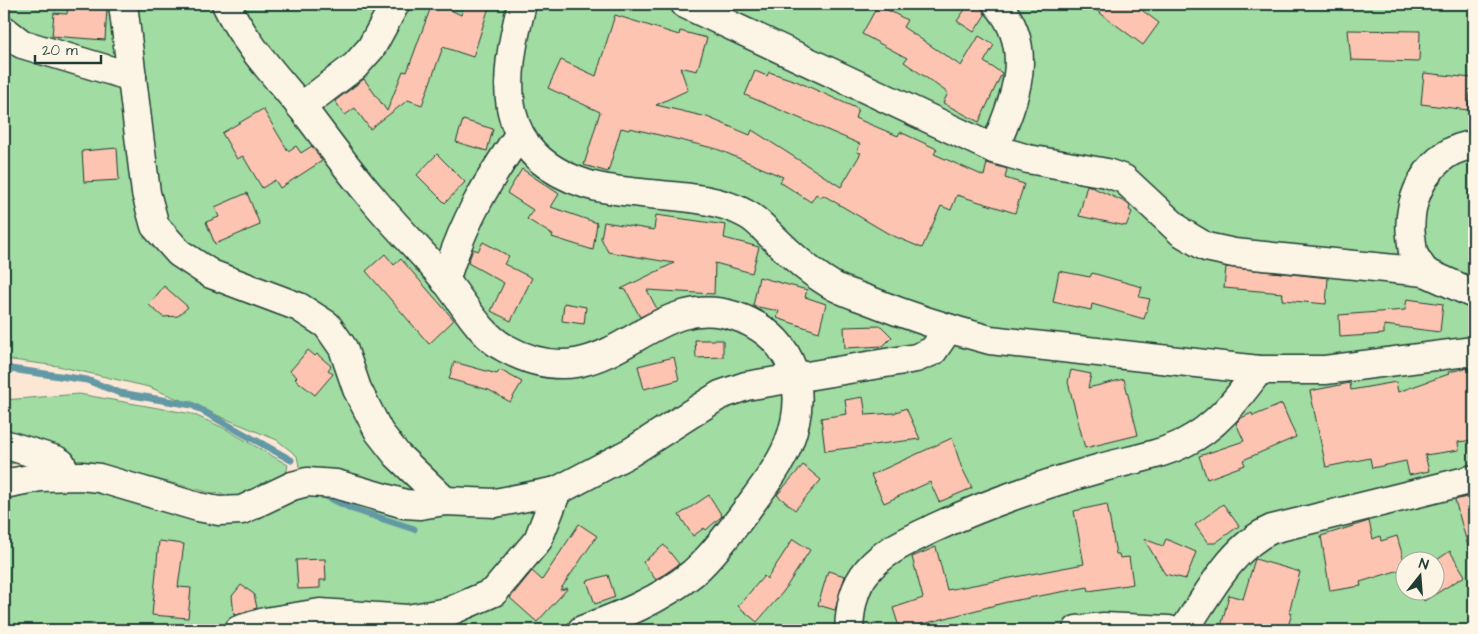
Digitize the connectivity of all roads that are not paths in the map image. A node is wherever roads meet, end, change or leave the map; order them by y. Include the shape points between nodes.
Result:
1 (123, 4) edge
2 (226, 4) edge
3 (395, 4) edge
4 (522, 4) edge
5 (996, 4) edge
6 (691, 5) edge
7 (7, 36) edge
8 (132, 77) junction
9 (301, 107) junction
10 (519, 135) junction
11 (1474, 145) edge
12 (994, 149) junction
13 (1425, 272) junction
14 (445, 280) junction
15 (1474, 294) edge
16 (948, 329) junction
17 (1474, 350) edge
18 (1258, 370) junction
19 (796, 379) junction
20 (4, 444) edge
21 (65, 475) junction
22 (1474, 479) edge
23 (4, 484) edge
24 (557, 491) junction
25 (445, 501) junction
26 (239, 630) edge
27 (582, 630) edge
28 (849, 630) edge
29 (1077, 630) edge
30 (1169, 630) edge
31 (1184, 630) edge

1 - 8 street
2 - 9 street via 235,24 260,60
3 - 9 street via 371,48 355,66
4 - 10 street via 508,80
5 - 12 street via 1015,31 1019,76 1012,105
6 - 12 street
7 - 8 street via 22,44
8 - 25 street via 146,193 155,226 179,254 211,274 299,307 327,325 343,348 357,389 378,432
9 - 14 street via 371,197
10 - 14 street via 473,208 457,241
10 - 16 street via 546,165 588,184 691,198 746,214 831,285
11 - 13 street via 1462,146 1442,158 1427,172 1416,196 1409,221 1414,254
12 - 13 street via 1124,179 1181,232 1206,247 1234,254
13 - 15 street
14 - 19 street via 468,312 501,346 534,360 569,366 609,353 683,314 722,313 737,317 778,342
16 - 18 street via 1018,344
16 - 19 street via 928,355
17 - 18 street via 1325,370
18 - 28 street via 1224,413 1185,443 987,504 901,544 867,571 857,588 850,611
19 - 24 street via 746,386 720,396 631,452
19 - 27 street via 796,421 788,445 763,487 713,552 696,570 661,595
20 - 21 street via 56,460 61,463
21 - 23 street
21 - 25 street via 99,478 219,511 242,510 307,482 336,484 404,504
22 - 31 street via 1260,534 1229,564
24 - 25 street via 495,503
24 - 26 street via 538,540 494,592 448,612 407,619 320,613
29 - 30 street via 1104,627

